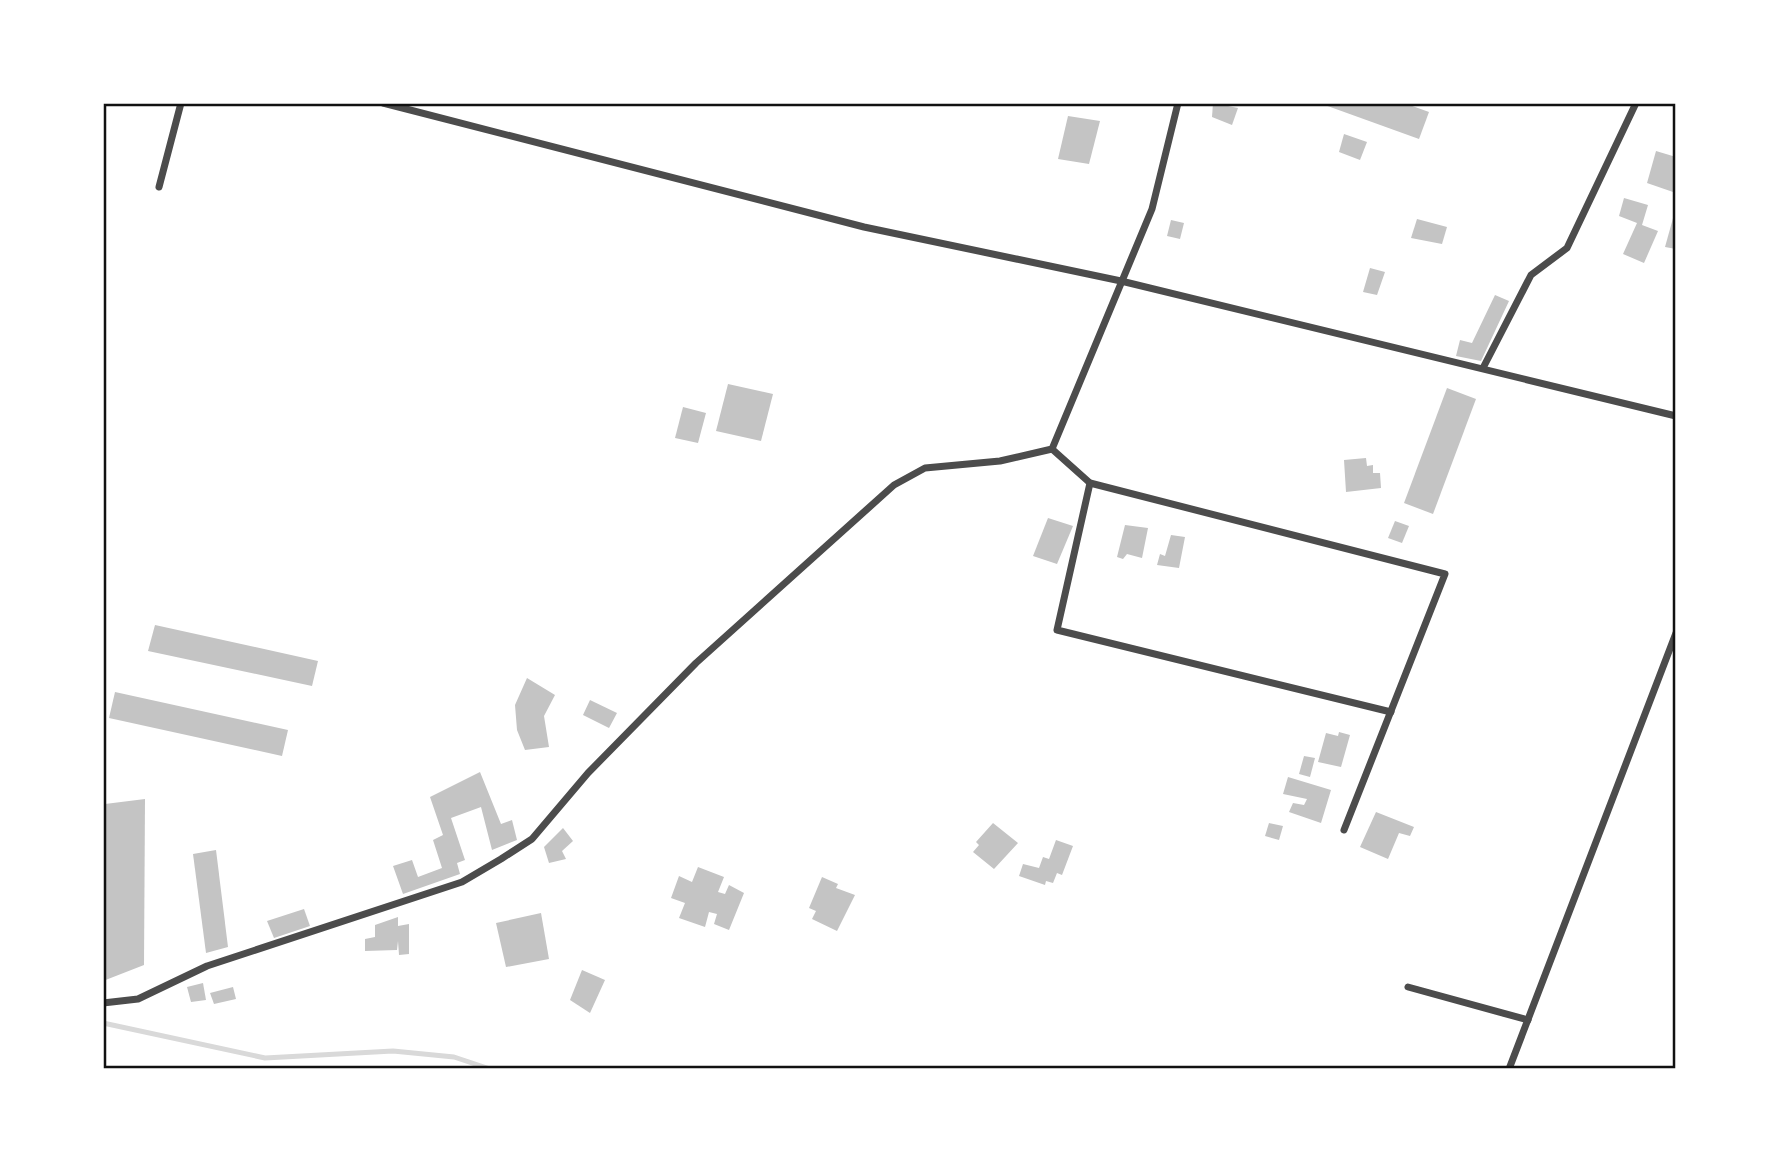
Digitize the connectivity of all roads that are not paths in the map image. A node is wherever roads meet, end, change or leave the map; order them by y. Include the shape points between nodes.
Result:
1 (180, 103) edge
2 (383, 103) edge
3 (1178, 103) edge
4 (1636, 103) edge
5 (159, 187) dead end
6 (1121, 281) junction
7 (1483, 368) junction
8 (1676, 416) edge
9 (1052, 450) junction
10 (1090, 483) junction
11 (1676, 633) edge
12 (1391, 712) junction
13 (1344, 830) dead end
14 (1409, 988) dead end
15 (103, 1003) edge
16 (1528, 1020) junction
17 (1509, 1069) edge

1 - 5 street
2 - 6 street via 864,227
3 - 6 street via 1152,209
4 - 7 street via 1567,247 1531,275
6 - 7 street
6 - 9 street
7 - 8 street
9 - 10 street
9 - 15 street via 1000,461 925,468 894,485 696,663 588,773 531,839 501,859 462,881 207,966 138,999
10 - 12 street via 1057,630
10 - 12 street via 1445,574
11 - 16 street
12 - 13 street
14 - 16 street
16 - 17 street

